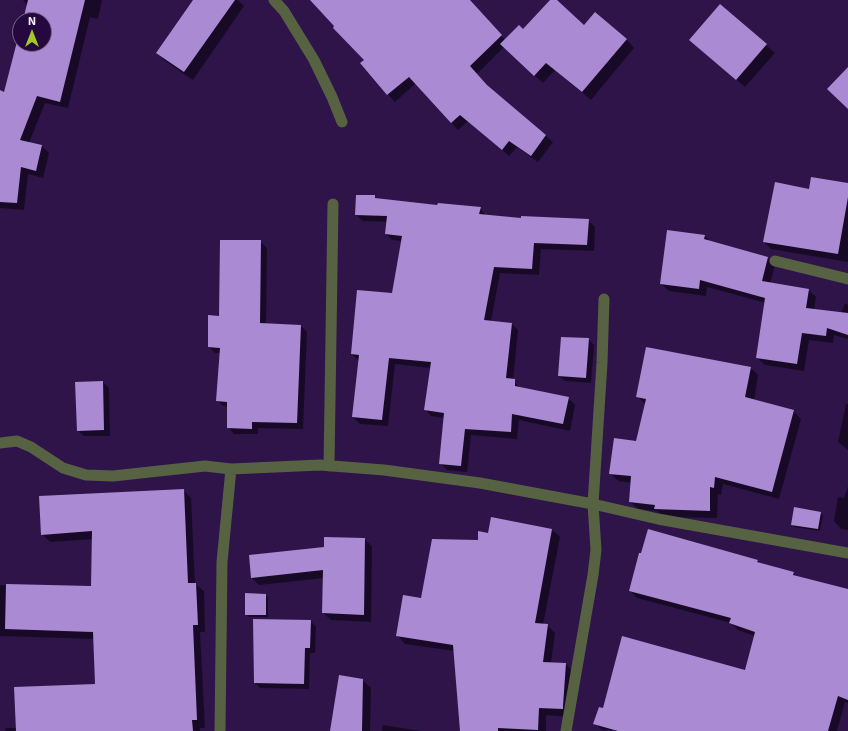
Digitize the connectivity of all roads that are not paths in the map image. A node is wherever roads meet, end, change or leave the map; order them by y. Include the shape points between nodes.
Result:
1 (274, 0) edge
2 (342, 122) dead end
3 (333, 204) dead end
4 (775, 261) dead end
5 (848, 279) edge
6 (604, 299) dead end
7 (0, 443) edge
8 (329, 466) junction
9 (231, 469) junction
10 (594, 504) junction
11 (848, 554) edge
12 (220, 731) edge
13 (566, 731) edge

1 - 2 street via 284,11 314,60
3 - 8 street
4 - 5 street
6 - 10 street
7 - 9 street via 17,441 63,468 86,475 113,476 205,466
8 - 9 street
8 - 10 street via 384,470 480,483
9 - 12 street via 222,562
10 - 11 street via 658,519
10 - 13 street via 594,575

